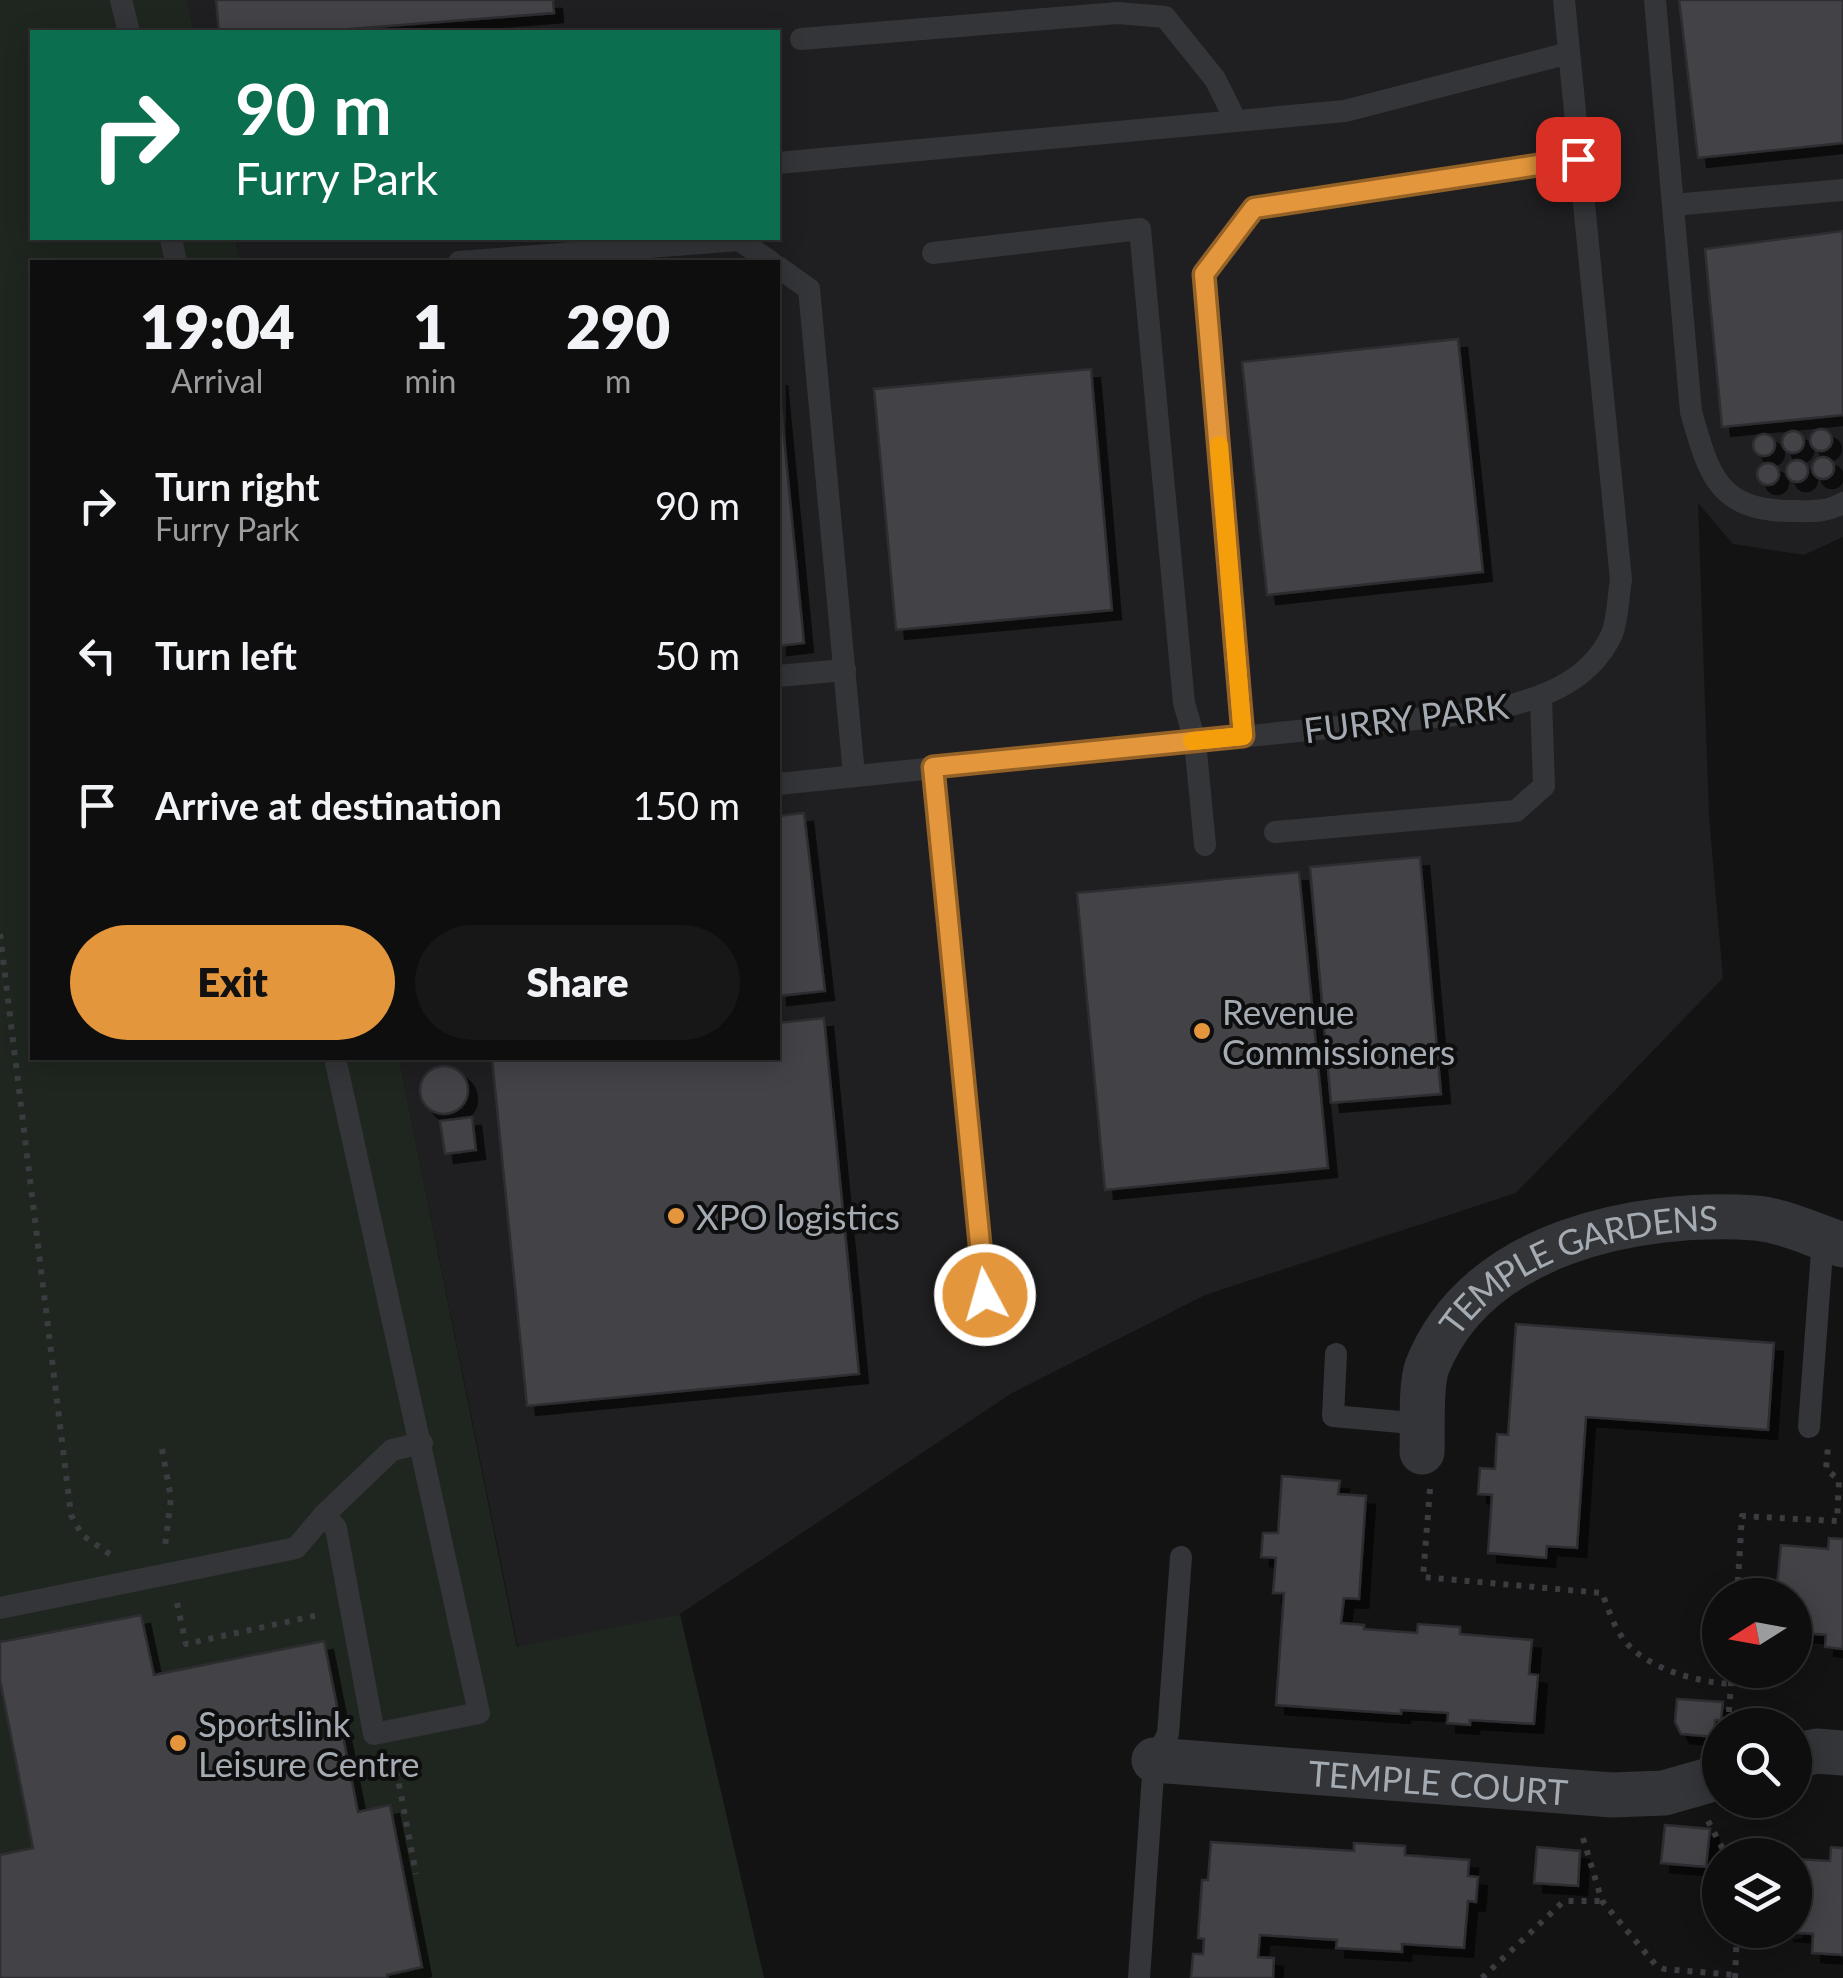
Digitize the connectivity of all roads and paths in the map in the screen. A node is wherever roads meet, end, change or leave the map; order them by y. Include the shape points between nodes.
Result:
1 (122, 0) edge
2 (1564, 0) edge
3 (1655, 0) edge
4 (128, 30) edge
5 (801, 38) dead end
6 (1569, 53) junction
7 (1236, 121) junction
8 (1578, 159) junction
9 (780, 163) edge
10 (1843, 190) edge
11 (1673, 205) junction
12 (739, 240) edge
13 (739, 240) edge
14 (933, 253) dead end
15 (484, 260) edge
16 (767, 260) edge
17 (780, 269) edge
18 (1843, 504) edge
19 (845, 670) junction
20 (780, 676) edge
21 (1541, 698) junction
22 (1243, 736) junction
23 (1195, 741) junction
24 (933, 767) junction
25 (854, 775) junction
26 (780, 784) edge
27 (1276, 832) dead end
28 (1205, 845) dead end
29 (0, 934) edge
30 (336, 1060) edge
31 (1833, 1242) edge
32 (985, 1295) dead end
33 (1336, 1354) dead end
34 (1808, 1427) dead end
35 (422, 1443) junction
36 (1426, 1450) junction
37 (324, 1515) junction
38 (166, 1550) dead end
39 (149, 1553) dead end
40 (1181, 1557) dead end
41 (116, 1559) dead end
42 (0, 1608) edge
43 (1702, 1682) edge
44 (389, 1730) junction
45 (1812, 1752) edge
46 (1843, 1753) edge
47 (1154, 1760) junction
48 (1702, 1783) edge
49 (1583, 1838) dead end
50 (416, 1874) dead end
51 (1602, 1901) junction
52 (1736, 1948) edge
53 (1735, 1977) edge
54 (1139, 1978) edge
55 (1482, 1978) edge

1 - 4 lane
2 - 6 lane, FURRY PARK
3 - 11 lane
5 - 7 lane via 1118,13 1165,18 1215,79
6 - 7 lane via 1345,111
6 - 8 lane, FURRY PARK
7 - 9 lane
8 - 21 lane, FURRY PARK via 1621,580 1613,632 1589,669
8 - 22 lane via 1254,208 1204,274
10 - 11 lane
11 - 18 lane via 1691,412 1708,469 1730,497 1773,511 1828,511
12 - 16 lane
13 - 15 lane
14 - 23 lane via 1140,229 1184,703
17 - 19 lane via 809,289
19 - 20 lane
19 - 25 lane
21 - 22 lane, FURRY PARK via 1485,712
21 - 27 lane via 1544,786 1516,812
22 - 23 lane, FURRY PARK
23 - 24 lane, FURRY PARK
23 - 28 lane
24 - 25 lane, FURRY PARK
24 - 32 lane
25 - 26 lane, FURRY PARK
29 - 41 path via 71,1515 82,1534
30 - 35 lane
31 - 34 lane
31 - 36 street, TEMPLE GARDENS via 1759,1218 1675,1218 1604,1230 1532,1257 1488,1284 1457,1314 1426,1370
33 - 36 lane via 1334,1416
35 - 37 lane via 392,1450
35 - 44 lane via 479,1712
36 - 43 path via 1423,1577 1602,1592 1623,1639 1658,1666
37 - 42 lane via 296,1548
37 - 44 lane via 336,1528 374,1734
38 - 39 path
40 - 47 lane via 1168,1734
44 - 50 path
45 - 46 street
47 - 48 street, TEMPLE COURT via 1612,1795
47 - 54 lane
49 - 51 path
51 - 53 path via 1654,1964
51 - 55 path via 1564,1901
52 - 53 path

